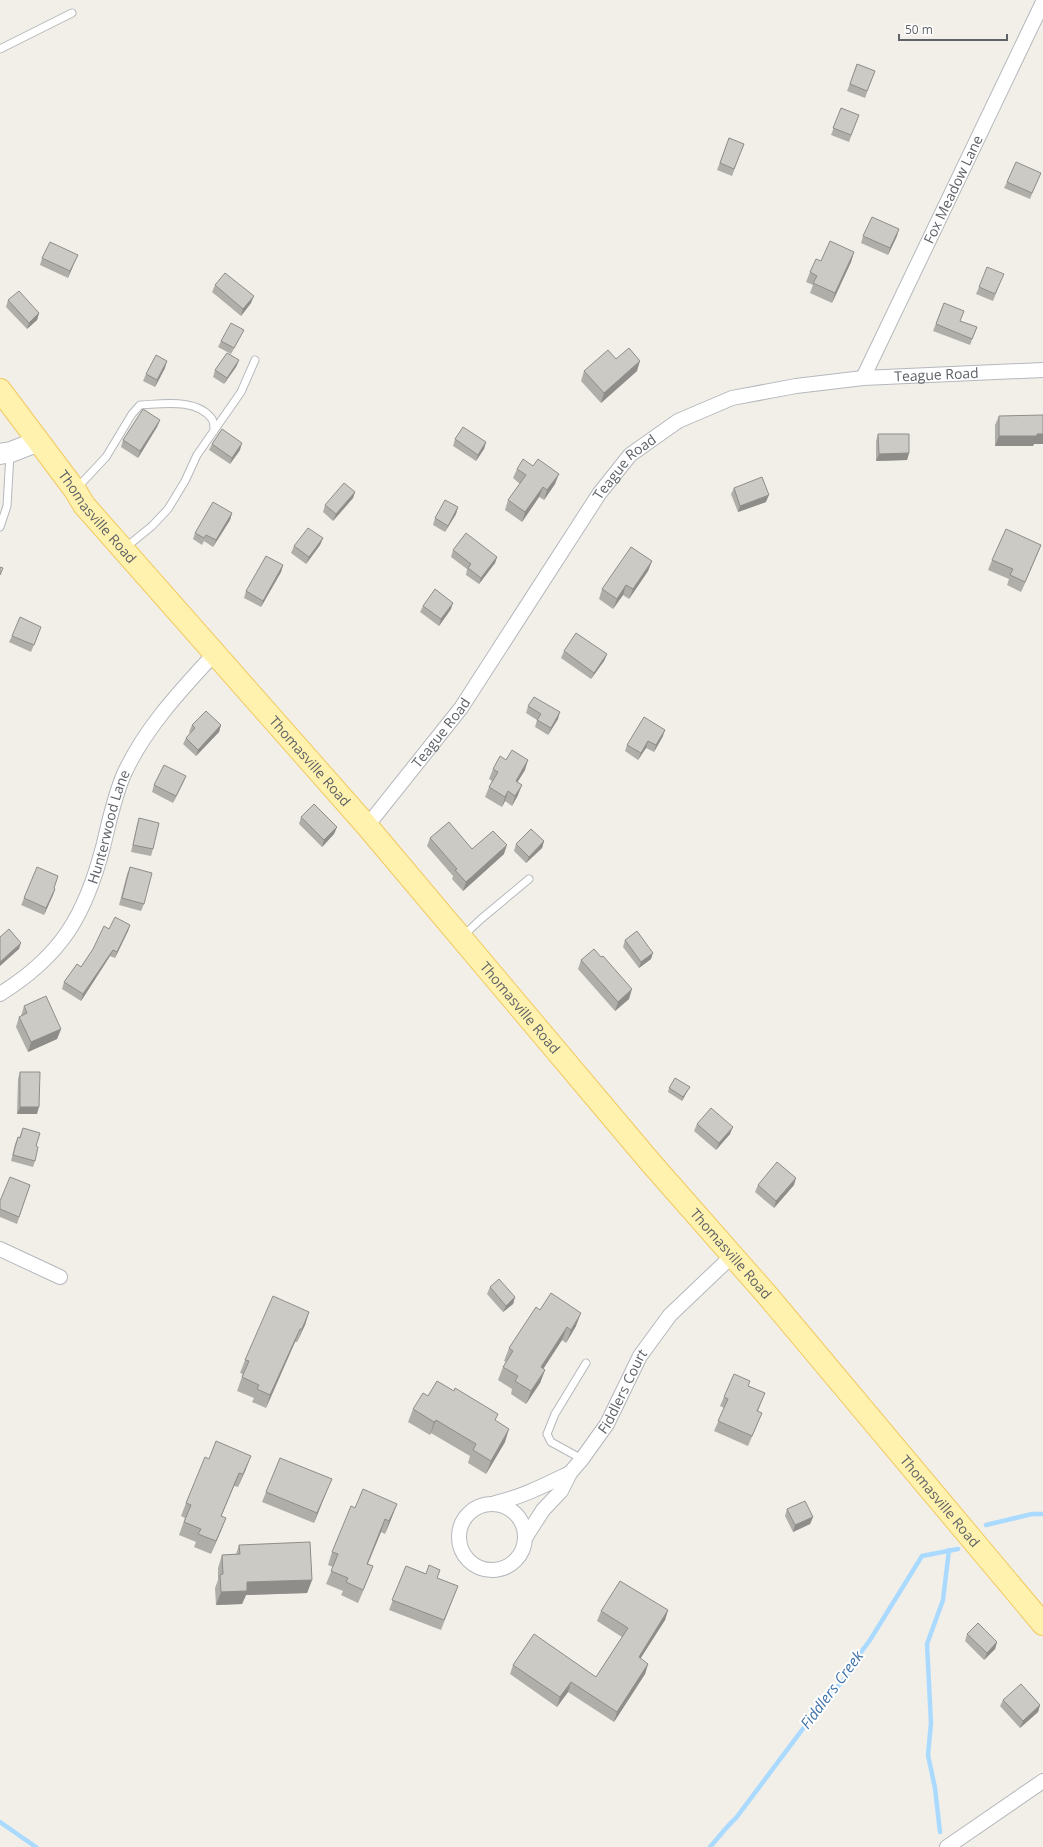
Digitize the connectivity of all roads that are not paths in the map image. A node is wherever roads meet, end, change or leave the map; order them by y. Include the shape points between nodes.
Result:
1 (1043, 2) edge
2 (72, 13) dead end
3 (0, 49) edge
4 (255, 360) dead end
5 (1043, 370) edge
6 (863, 378) junction
7 (0, 390) edge
8 (214, 431) junction
9 (39, 441) junction
10 (5, 453) edge
11 (75, 490) junction
12 (0, 527) edge
13 (124, 550) junction
14 (215, 653) junction
15 (367, 826) junction
16 (529, 879) dead end
17 (462, 938) junction
18 (0, 994) edge
19 (0, 1249) edge
20 (733, 1255) junction
21 (60, 1277) dead end
22 (586, 1363) dead end
23 (582, 1459) junction
24 (570, 1473) junction
25 (493, 1503) junction
26 (525, 1538) junction
27 (1043, 1624) edge
28 (1043, 1781) edge
29 (947, 1847) edge

1 - 6 street, Fox Meadow Lane
2 - 3 lane
4 - 8 lane via 241,392
5 - 6 street, Teague Road
6 - 15 street, Teague Road via 796,386 732,398 678,421 630,454 599,494 461,708
7 - 9 main road, Thomasville Road
8 - 11 lane via 213,420 201,409 181,404 140,405 106,457
8 - 13 lane via 197,455 168,509
9 - 10 main road
9 - 11 main road, Thomasville Road
10 - 12 lane via 7,506
11 - 13 main road, Thomasville Road via 84,505
13 - 14 main road, Thomasville Road
14 - 15 main road, Thomasville Road
14 - 18 street, Hunterwood Lane via 175,697 132,759 117,791 91,890 71,929 43,963
15 - 17 main road, Thomasville Road
16 - 17 lane
17 - 20 main road, Thomasville Road via 651,1163
19 - 21 street
20 - 23 street, Fiddlers Court via 682,1303 640,1356 607,1424
20 - 27 main road, Thomasville Road
22 - 23 lane via 555,1414 547,1434 551,1442
23 - 24 street, Fiddlers Court
24 - 25 street, Fiddlers Court via 534,1491
24 - 26 street, Fiddlers Court via 561,1491 543,1510
25 - 26 street via 508,1507 519,1517
25 - 26 street, Fiddlers Court via 478,1506 466,1515 459,1528 458,1543 464,1557 476,1567 490,1571 505,1568 517,1559
28 - 29 street

